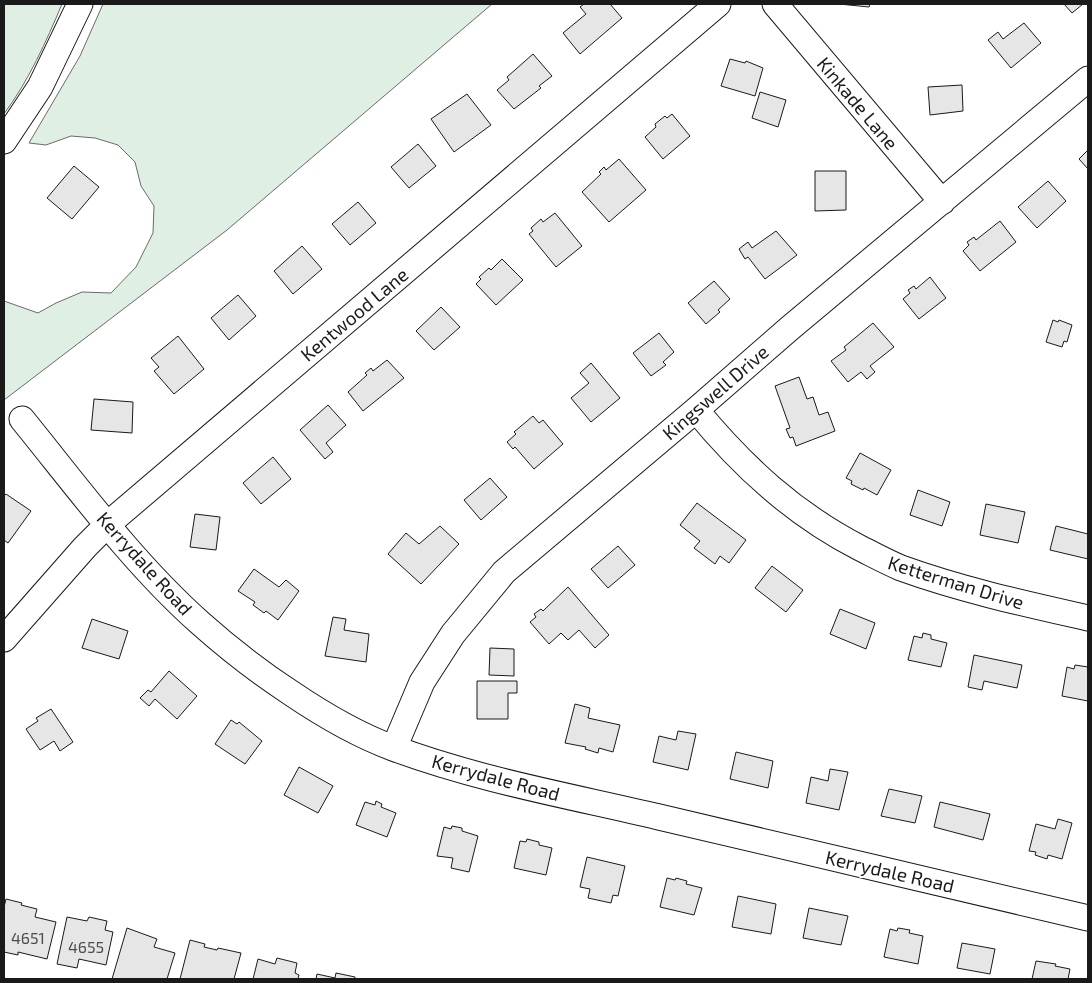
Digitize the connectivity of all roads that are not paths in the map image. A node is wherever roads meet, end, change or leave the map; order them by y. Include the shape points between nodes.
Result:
1 (80, 4) edge
2 (718, 4) edge
3 (774, 4) edge
4 (1088, 79) edge
5 (4, 141) edge
6 (942, 202) junction
7 (696, 410) junction
8 (22, 419) dead end
9 (108, 524) junction
10 (1088, 618) edge
11 (4, 639) edge
12 (394, 748) junction
13 (1088, 918) edge

1 - 5 street via 40,87
2 - 9 street, Kentwood Lane
3 - 6 street, Kinkade Lane
4 - 6 street, Kingswell Drive
6 - 7 street, Kingswell Drive
7 - 10 street, Ketterman Drive via 758,478 838,537 901,568 1008,600
7 - 12 street, Kingswell Drive via 488,589 422,682
8 - 9 street, Kerrydale Road
9 - 11 street, Kentwood Lane
9 - 12 street, Kerrydale Road via 154,577 233,652 292,694 344,725
12 - 13 street, Kerrydale Road via 454,768 557,794

